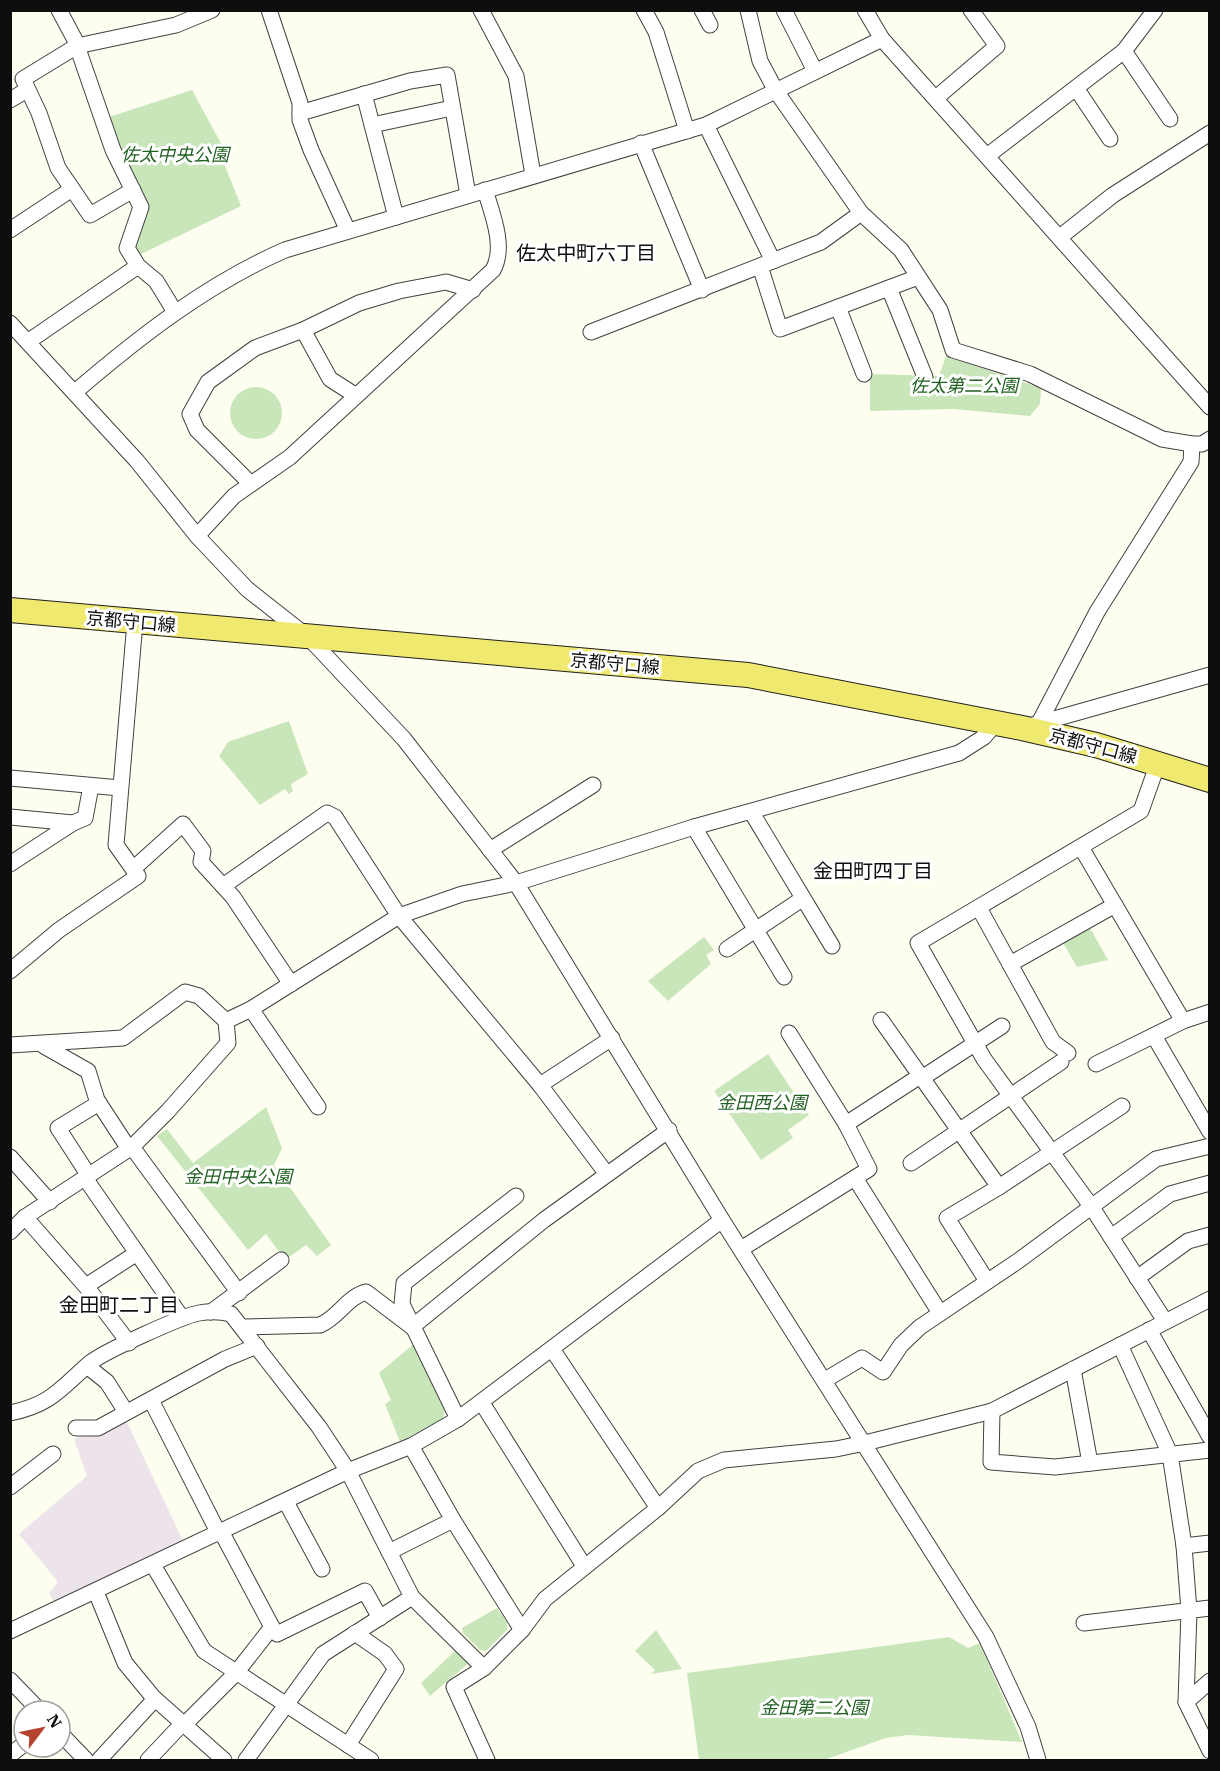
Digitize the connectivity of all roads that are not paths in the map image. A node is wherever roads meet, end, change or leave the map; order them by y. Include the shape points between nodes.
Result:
1 (59, 10) edge
2 (212, 10) edge
3 (269, 10) edge
4 (481, 10) edge
5 (644, 10) edge
6 (702, 10) edge
7 (748, 10) edge
8 (784, 10) edge
9 (865, 10) edge
10 (971, 10) edge
11 (1155, 10) edge
12 (710, 25) dead end
13 (882, 39) junction
14 (77, 46) junction
15 (1124, 51) junction
16 (815, 71) junction
17 (1076, 88) junction
18 (27, 90) junction
19 (776, 91) junction
20 (364, 94) junction
21 (936, 98) junction
22 (10, 100) edge
23 (452, 108) junction
24 (300, 113) junction
25 (1170, 119) dead end
26 (372, 125) junction
27 (706, 125) junction
28 (687, 131) junction
29 (1209, 132) edge
30 (1110, 139) dead end
31 (641, 143) junction
32 (987, 156) junction
33 (533, 175) junction
34 (72, 189) junction
35 (133, 190) junction
36 (485, 190) junction
37 (468, 195) junction
38 (861, 213) junction
39 (396, 217) junction
40 (10, 230) edge
41 (348, 231) junction
42 (1060, 237) junction
43 (766, 264) junction
44 (138, 266) junction
45 (918, 277) junction
46 (889, 288) junction
47 (473, 290) junction
48 (702, 290) junction
49 (838, 307) junction
50 (175, 312) junction
51 (10, 322) edge
52 (303, 330) junction
53 (591, 333) dead end
54 (29, 341) junction
55 (864, 374) dead end
56 (925, 377) dead end
57 (1204, 391) edge
58 (75, 392) junction
59 (355, 395) junction
60 (1209, 407) edge
61 (1209, 439) edge
62 (1192, 444) junction
63 (250, 483) junction
64 (197, 536) junction
65 (10, 610) edge
66 (135, 622) junction
67 (309, 639) junction
68 (1209, 675) edge
69 (996, 723) junction
70 (1030, 725) junction
71 (1158, 763) junction
72 (10, 778) edge
73 (1209, 780) edge
74 (593, 785) dead end
75 (91, 786) junction
76 (120, 788) junction
77 (752, 813) junction
78 (10, 818) edge
79 (73, 823) junction
80 (694, 827) junction
81 (1082, 849) junction
82 (490, 850) junction
83 (10, 864) edge
84 (133, 869) junction
85 (516, 884) junction
86 (223, 886) junction
87 (802, 899) junction
88 (1115, 905) junction
89 (979, 908) junction
90 (399, 916) junction
91 (756, 929) junction
92 (832, 946) dead end
93 (727, 949) dead end
94 (1010, 964) junction
95 (10, 971) edge
96 (784, 977) dead end
97 (291, 984) junction
98 (251, 1009) junction
99 (1209, 1012) edge
100 (881, 1020) dead end
101 (226, 1021) junction
102 (1184, 1021) junction
103 (1002, 1026) dead end
104 (789, 1033) dead end
105 (1154, 1036) junction
106 (612, 1038) junction
107 (975, 1043) junction
108 (10, 1045) edge
109 (41, 1045) junction
110 (1096, 1064) dead end
111 (921, 1077) junction
112 (540, 1085) junction
113 (1012, 1096) junction
114 (99, 1103) junction
115 (1122, 1106) dead end
116 (318, 1107) dead end
117 (846, 1124) junction
118 (669, 1130) junction
119 (959, 1131) junction
120 (1209, 1132) edge
121 (1209, 1146) edge
122 (130, 1148) junction
123 (1054, 1152) junction
124 (10, 1157) edge
125 (911, 1163) dead end
126 (606, 1173) junction
127 (87, 1177) junction
128 (855, 1178) junction
129 (1209, 1184) edge
130 (999, 1187) junction
131 (516, 1197) dead end
132 (50, 1202) junction
133 (1091, 1206) junction
134 (722, 1220) junction
135 (16, 1221) edge
136 (1209, 1235) edge
137 (1111, 1237) junction
138 (741, 1248) junction
139 (137, 1253) junction
140 (281, 1260) dead end
141 (1137, 1278) junction
142 (987, 1281) junction
143 (86, 1286) junction
144 (239, 1293) junction
145 (1209, 1299) edge
146 (211, 1312) junction
147 (940, 1313) junction
148 (182, 1318) junction
149 (1165, 1321) junction
150 (242, 1328) junction
151 (412, 1328) junction
152 (1149, 1330) junction
153 (129, 1343) junction
154 (1120, 1345) junction
155 (257, 1346) junction
156 (552, 1348) junction
157 (87, 1366) junction
158 (1073, 1369) junction
159 (825, 1380) junction
160 (151, 1400) junction
161 (482, 1403) junction
162 (992, 1410) junction
163 (126, 1412) junction
164 (10, 1413) edge
165 (458, 1419) junction
166 (76, 1428) dead end
167 (1209, 1437) edge
168 (865, 1443) junction
169 (411, 1446) junction
170 (1209, 1450) edge
171 (53, 1454) dead end
172 (1170, 1454) junction
173 (1090, 1463) junction
174 (348, 1471) junction
175 (10, 1487) edge
176 (286, 1502) junction
177 (658, 1508) junction
178 (453, 1520) junction
179 (220, 1534) junction
180 (1209, 1543) edge
181 (1184, 1546) junction
182 (389, 1552) junction
183 (153, 1565) junction
184 (584, 1566) junction
185 (322, 1569) dead end
186 (96, 1592) junction
187 (412, 1597) junction
188 (1209, 1608) edge
189 (1189, 1611) junction
190 (380, 1618) junction
191 (1084, 1623) dead end
192 (272, 1627) junction
193 (522, 1630) junction
194 (10, 1631) edge
195 (355, 1633) junction
196 (484, 1668) junction
197 (236, 1673) junction
198 (10, 1680) edge
199 (1209, 1681) edge
200 (28, 1699) edge
201 (155, 1699) junction
202 (1186, 1702) junction
203 (287, 1705) junction
204 (183, 1724) junction
205 (72, 1745) edge
206 (348, 1745) junction
207 (1209, 1751) edge
208 (86, 1761) edge
209 (99, 1761) edge
210 (148, 1761) edge
211 (224, 1761) edge
212 (246, 1761) edge
213 (372, 1761) edge
214 (487, 1761) edge
215 (1038, 1761) edge

1 - 14 street
2 - 14 street via 176,25
3 - 24 street
4 - 33 street via 516,76
5 - 28 street via 656,32
6 - 12 street
7 - 19 street via 760,61
8 - 16 street
9 - 13 street
10 - 21 street via 997,46
11 - 15 street
13 - 16 street
13 - 21 street
14 - 18 street via 22,79
14 - 35 street via 113,150
15 - 17 street
15 - 25 street
16 - 19 street
17 - 30 street
17 - 32 street
18 - 22 street
18 - 34 street via 58,168
19 - 27 street
19 - 38 street
20 - 23 street via 447,75
20 - 24 street
20 - 26 street
21 - 32 street
23 - 26 street
23 - 37 street
24 - 41 street via 317,167
26 - 39 street
27 - 28 street
27 - 43 street
28 - 31 street
29 - 42 street via 1113,195
31 - 33 street
31 - 48 street
32 - 42 street
33 - 36 street
34 - 35 street via 90,215
34 - 40 street
35 - 44 street via 141,207 128,248
36 - 37 street
36 - 47 street via 497,232 497,262
37 - 39 street
38 - 43 street via 821,242
38 - 45 street via 901,250
39 - 41 street
41 - 50 street via 259,261
42 - 57 street
43 - 48 street
43 - 49 street via 780,329
44 - 50 street via 156,281
44 - 54 street
45 - 46 street
45 - 62 street via 940,310 953,350 1030,374 1162,439
46 - 49 street
46 - 56 street
47 - 52 street via 446,282 399,291 359,303
47 - 59 street
48 - 53 street
49 - 55 street
50 - 58 street
51 - 54 street
52 - 59 street via 330,379
52 - 63 street via 255,348 213,377 202,389 190,414 197,430
54 - 58 street
57 - 60 street
58 - 64 street
59 - 63 street via 290,457
61 - 62 street
62 - 70 street via 1191,462
63 - 64 street
64 - 67 street via 247,589
65 - 66 main road, 京都守口線
66 - 67 main road, 京都守口線
66 - 76 street
67 - 69 main road, 京都守口線 via 748,675
67 - 82 street via 404,739
68 - 70 street
69 - 70 main road, 京都守口線
69 - 77 street via 984,737 959,753
70 - 71 main road, 京都守口線
71 - 73 main road, 京都守口線
71 - 81 street via 1142,811
72 - 75 street
74 - 82 street
75 - 76 street
75 - 79 street via 85,818
76 - 84 street via 116,845
77 - 80 street
77 - 87 street
78 - 79 street
79 - 83 street
80 - 85 street
80 - 91 street
81 - 88 street
81 - 89 street
82 - 85 street
84 - 86 street via 183,824 203,851 201,862
84 - 95 street via 138,876 59,930
85 - 90 street via 462,894
85 - 106 street
86 - 90 street via 327,813 335,817
86 - 97 street
87 - 91 street
87 - 92 street
88 - 94 street
88 - 102 street
89 - 94 street
89 - 107 street via 918,943
90 - 97 street
90 - 112 street
91 - 93 street
91 - 96 street
94 - 113 street via 1064,1058
97 - 98 street
98 - 101 street
98 - 116 street
99 - 102 street
100 - 111 street
101 - 109 street via 199,996 185,992 123,1038
101 - 122 street via 228,1043
102 - 105 street
103 - 107 street
104 - 117 street
105 - 110 street
105 - 120 street
106 - 112 street
106 - 118 street
107 - 111 street
107 - 113 street
108 - 109 street
109 - 114 street via 88,1071
111 - 117 street
111 - 119 street
112 - 126 street
113 - 119 street
113 - 123 street
114 - 122 street
114 - 127 street via 58,1128
115 - 123 street
117 - 128 street via 869,1169
118 - 126 street
118 - 134 street
119 - 125 street
119 - 130 street
121 - 133 street via 1155,1159
122 - 127 street
122 - 144 street
123 - 130 street
123 - 133 street
124 - 132 street
126 - 151 street
127 - 132 street
127 - 139 street
128 - 138 street
128 - 147 street
129 - 137 street via 1170,1194
130 - 142 street via 946,1218
131 - 151 street via 404,1282 402,1304
132 - 135 street
133 - 137 street
133 - 142 street
134 - 138 street
134 - 156 street
135 - 143 street
136 - 141 street via 1188,1241
137 - 141 street
138 - 159 street
139 - 143 street
139 - 148 street
140 - 144 street
141 - 149 street
142 - 147 street
143 - 153 street
144 - 146 street
145 - 149 street
146 - 148 street
146 - 150 street via 231,1314
147 - 159 street via 902,1345 883,1372 862,1358
148 - 153 street
149 - 152 street
150 - 151 street via 320,1325 358,1294 366,1293
150 - 155 street
151 - 165 street
152 - 154 street
152 - 167 street
153 - 157 street
154 - 158 street
154 - 172 street
155 - 160 street
155 - 174 street via 308,1410
156 - 161 street
156 - 177 street
157 - 163 street via 107,1382
157 - 164 street via 39,1406
158 - 162 street
158 - 173 street
159 - 168 street
160 - 163 street
160 - 179 street
161 - 165 street
161 - 184 street
162 - 168 street
162 - 173 street via 991,1462 1055,1467
163 - 166 street via 98,1428
165 - 169 street
168 - 177 street via 724,1460 698,1471
168 - 215 street via 986,1637 1028,1727
169 - 174 street
169 - 178 street
170 - 172 street
171 - 175 street
172 - 173 street
172 - 181 street
174 - 176 street
174 - 182 street
176 - 179 street
176 - 185 street
177 - 184 street
178 - 182 street
178 - 193 street
179 - 183 street
179 - 192 street
180 - 181 street
181 - 189 street
182 - 187 street
183 - 186 street
183 - 197 street via 204,1651
184 - 193 street via 545,1599
186 - 194 street
186 - 201 street via 125,1663
187 - 190 street
187 - 196 street
188 - 189 street
189 - 191 street
189 - 202 street
190 - 192 street via 365,1591 277,1634
190 - 195 street
192 - 197 street
193 - 196 street
195 - 203 street via 323,1654
195 - 206 street via 385,1654 396,1669
196 - 214 street via 454,1687
197 - 203 street
197 - 204 street
198 - 200 street
199 - 202 street
201 - 204 street
201 - 209 street
202 - 207 street
203 - 206 street
203 - 212 street
204 - 210 street
204 - 211 street
205 - 208 street
206 - 213 street

